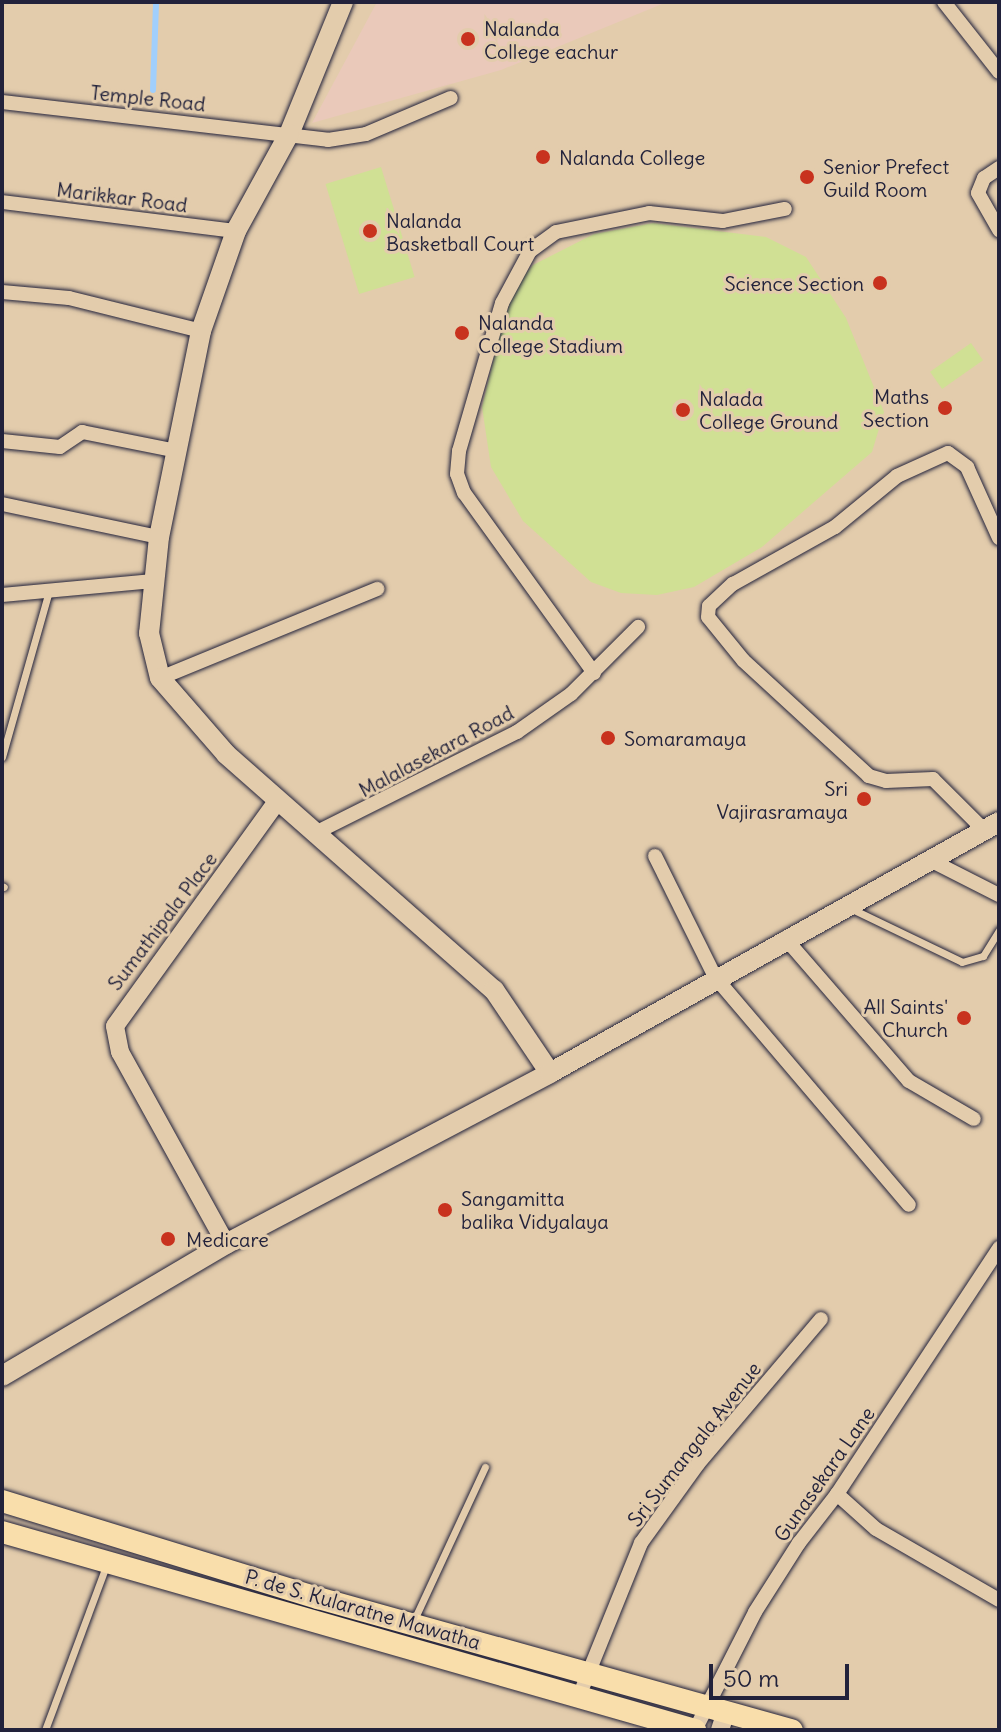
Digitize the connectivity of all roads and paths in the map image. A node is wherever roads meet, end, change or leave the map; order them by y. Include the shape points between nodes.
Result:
1 (343, 2) edge
2 (944, 2) edge
3 (999, 72) edge
4 (451, 98) dead end
5 (2, 102) edge
6 (289, 134) junction
7 (999, 168) edge
8 (2, 202) edge
9 (785, 209) dead end
10 (999, 230) edge
11 (236, 231) junction
12 (2, 292) edge
13 (201, 331) junction
14 (2, 441) edge
15 (177, 451) junction
16 (2, 504) edge
17 (159, 537) junction
18 (999, 538) edge
19 (153, 581) junction
20 (49, 588) junction
21 (377, 589) dead end
22 (2, 595) edge
23 (638, 627) dead end
24 (594, 673) junction
25 (160, 678) junction
26 (2, 757) edge
27 (278, 800) junction
28 (991, 826) edge
29 (315, 833) junction
30 (655, 856) dead end
31 (928, 859) junction
32 (999, 895) edge
33 (845, 905) junction
34 (999, 930) edge
35 (785, 938) junction
36 (715, 977) junction
37 (550, 1073) junction
38 (974, 1119) dead end
39 (909, 1205) dead end
40 (226, 1244) junction
41 (999, 1248) edge
42 (821, 1319) dead end
43 (4, 1376) edge
44 (485, 1467) dead end
45 (837, 1494) junction
46 (2, 1501) edge
47 (2, 1532) edge
48 (107, 1562) junction
49 (999, 1600) edge
50 (412, 1624) junction
51 (584, 1684) junction
52 (704, 1705) junction
53 (723, 1721) edge
54 (45, 1730) edge
55 (695, 1730) edge
56 (792, 1730) edge

1 - 6 main road
2 - 3 street
4 - 6 street, Temple Road via 366,134 328,140
5 - 6 street, Temple Road
6 - 11 main road
7 - 10 street via 984,178 978,193
8 - 11 street, Marikkar Road
9 - 24 street via 723,221 649,213 556,232 530,251 502,303 457,474 464,493
11 - 13 main road
12 - 13 street via 69,298
13 - 15 main road
14 - 15 street via 60,447 82,432
15 - 17 main road
16 - 17 street
17 - 19 main road
18 - 28 street via 959,458 948,453 897,476 835,527 733,584 709,606 708,617 743,660 869,776 886,781 933,779
19 - 20 street
19 - 25 main road via 149,633
20 - 22 street
20 - 26 lane
21 - 25 street
23 - 24 street, Malalasekara Road
24 - 29 street, Malalasekara Road via 517,732
25 - 27 main road via 226,754
27 - 29 main road
27 - 40 street, Sumathipala Place via 115,1026 120,1052
28 - 31 main road
29 - 37 main road via 494,990
30 - 36 street
31 - 32 street
31 - 33 main road
33 - 34 lane via 962,962 983,956
33 - 35 main road
35 - 36 main road
35 - 38 street via 909,1081
36 - 37 main road
36 - 39 street
37 - 40 main road
40 - 43 main road
41 - 45 street, Gunasekara Lane
42 - 51 street, Sri Sumangala Avenue via 698,1464 641,1543
44 - 50 lane
45 - 49 street via 876,1529
45 - 52 street, Gunasekara Lane via 799,1543
46 - 50 main road, P. de S. Kularatne Mawatha
47 - 48 main road, P. de S. Kularatne Mawatha
48 - 51 main road, P. de S. Kularatne Mawatha
48 - 54 lane
50 - 51 main road, P. de S. Kularatne Mawatha
51 - 52 main road, P. de S. Kularatne Mawatha
51 - 55 main road, P. de S. Kularatne Mawatha
52 - 53 main road, P. de S. Kularatne Mawatha
52 - 55 street, Gunasekara Lane
53 - 56 main road, P. de S. Kularatne Mawatha

